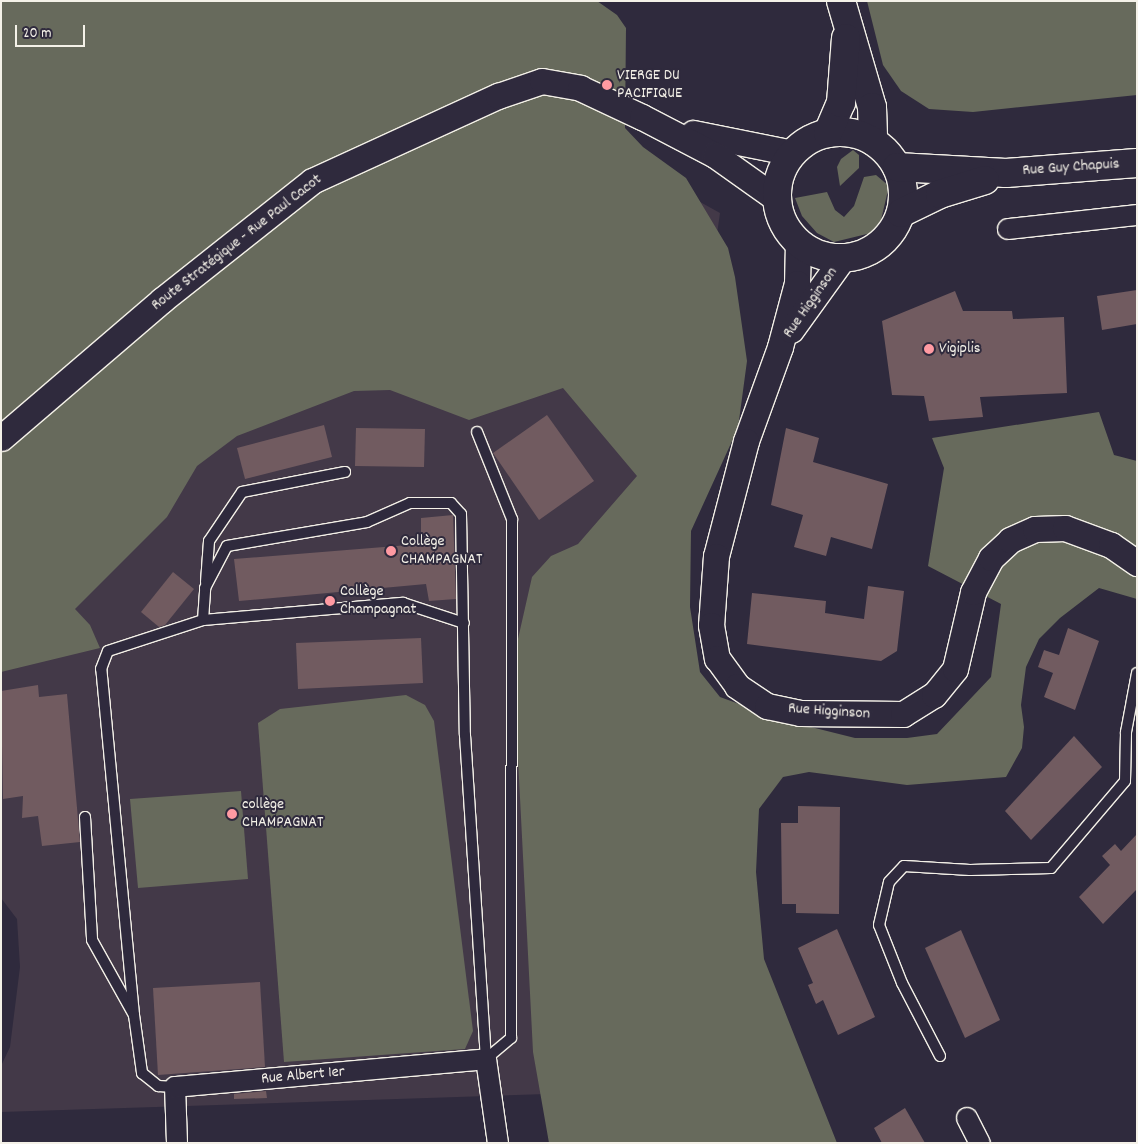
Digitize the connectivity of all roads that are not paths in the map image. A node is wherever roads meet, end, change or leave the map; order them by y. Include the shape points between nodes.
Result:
1 (845, 10) edge
2 (642, 117) junction
3 (828, 133) junction
4 (873, 141) junction
5 (793, 153) junction
6 (1137, 163) edge
7 (898, 168) junction
8 (1006, 173) junction
9 (777, 199) junction
10 (902, 213) junction
11 (1137, 215) edge
12 (1008, 229) dead end
13 (798, 243) junction
14 (842, 259) junction
15 (780, 347) junction
16 (477, 432) dead end
17 (1, 438) edge
18 (345, 472) dead end
19 (1137, 563) edge
20 (205, 588) junction
21 (202, 620) junction
22 (464, 623) junction
23 (1137, 674) edge
24 (85, 817) dead end
25 (134, 1015) junction
26 (940, 1056) dead end
27 (486, 1060) junction
28 (175, 1087) junction
29 (967, 1118) dead end
30 (177, 1143) edge
31 (498, 1143) edge
32 (980, 1143) edge

1 - 3 main road via 841,103
1 - 4 main road via 872,107
2 - 5 street, Route Stratégique - Rue Paul Cacot via 712,139
2 - 9 street, Route Stratégique - Rue Paul Cacot via 715,155
2 - 17 street, Route Stratégique - Rue Paul Cacot via 580,88 542,81 498,96 312,181 162,300
3 - 4 main road via 844,132
3 - 5 main road via 809,140
4 - 7 main road via 887,152
5 - 9 main road via 778,182
6 - 8 main road, Rue Guy Chapuis
7 - 8 main road, Rue Guy Chapuis
7 - 10 main road via 904,198
8 - 10 main road, Rue Guy Chapuis via 940,194
9 - 13 main road via 787,230
10 - 14 main road via 893,231 879,245 861,255
11 - 12 street
13 - 14 main road via 811,252
13 - 15 street, Rue Higginson via 797,283
14 - 15 street, Rue Higginson
15 - 19 street, Rue Higginson via 746,441 716,556 711,624 717,658 737,686 766,706 800,713 903,714 934,695 955,669 972,592 991,558 1010,540 1035,530 1065,528 1111,545
16 - 27 lane via 512,519 511,1038
18 - 20 lane via 242,492 209,541
20 - 21 lane
20 - 22 lane via 227,546 367,522 410,503 451,503 461,514
21 - 22 lane via 403,603
21 - 25 lane via 108,651 101,669
22 - 27 lane via 465,735
23 - 26 lane via 1126,732 1125,781 1051,868 970,870 904,866 890,882 879,925 902,983
24 - 25 lane via 92,940
25 - 28 lane via 142,1074 158,1086
27 - 28 street, Rue Albert 1er
27 - 31 street
28 - 30 street
29 - 32 street

